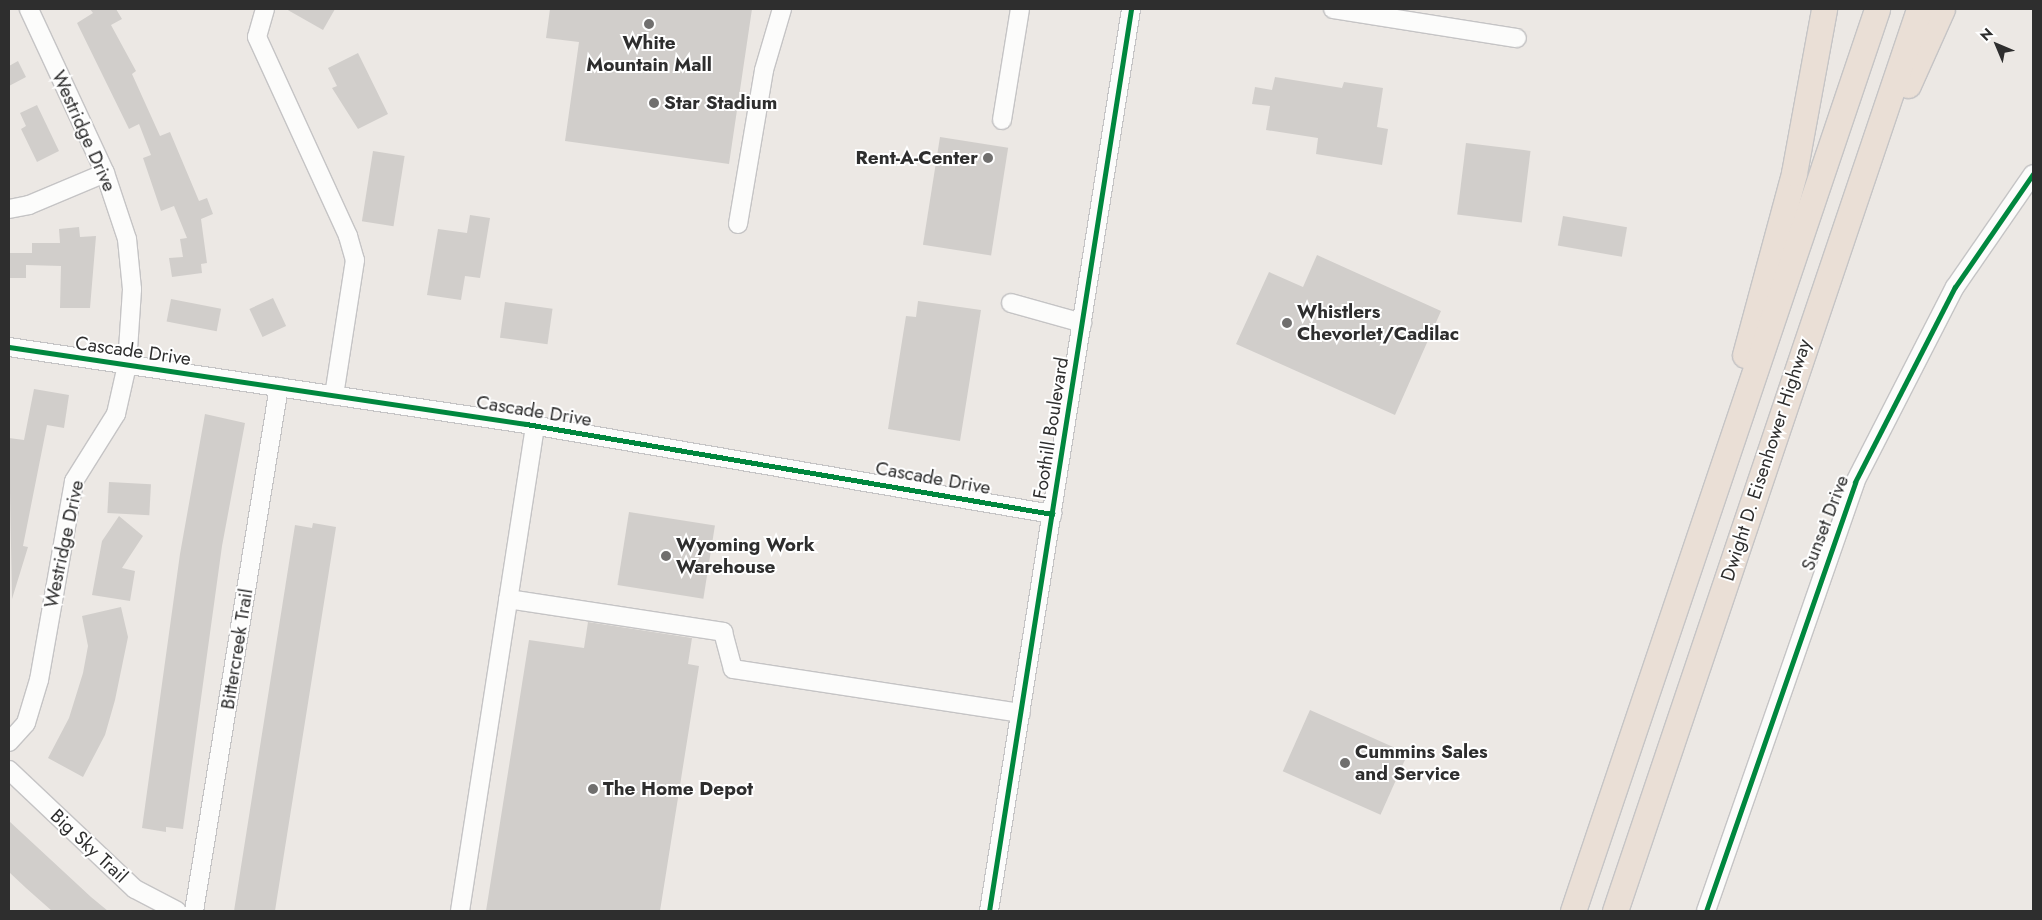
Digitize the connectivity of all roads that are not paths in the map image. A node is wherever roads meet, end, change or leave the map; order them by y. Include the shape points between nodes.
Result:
1 (30, 9) edge
2 (265, 9) edge
3 (782, 9) edge
4 (1020, 9) edge
5 (1131, 9) edge
6 (1333, 9) edge
7 (1824, 9) edge
8 (1877, 9) edge
9 (1919, 9) edge
10 (1942, 9) edge
11 (1517, 38) dead end
12 (1002, 120) dead end
13 (105, 173) junction
14 (2033, 174) edge
15 (9, 209) edge
16 (738, 224) dead end
17 (1012, 303) dead end
18 (1082, 323) junction
19 (9, 347) edge
20 (127, 365) junction
21 (279, 387) junction
22 (334, 395) junction
23 (535, 426) junction
24 (1761, 473) junction
25 (1052, 514) junction
26 (508, 599) junction
27 (1677, 606) junction
28 (1021, 713) junction
29 (9, 742) edge
30 (9, 770) edge
31 (178, 911) edge
32 (194, 911) edge
33 (460, 911) edge
34 (989, 911) edge
35 (1573, 911) edge
36 (1615, 911) edge
37 (1706, 911) edge

1 - 13 street, Westridge Drive
2 - 22 street via 257,37 348,236 355,260
3 - 16 street via 764,70
4 - 12 street
5 - 18 street, Foothill Boulevard
6 - 11 street
7 - 27 highway via 1794,173
8 - 27 highway, Dwight D. Eisenhower Highway
9 - 24 highway, Dwight D. Eisenhower Highway
10 - 24 highway via 1910,82
13 - 15 street via 29,205
13 - 20 street, Westridge Drive via 127,239 132,289
14 - 37 street, Sunset Drive via 1955,287 1856,482
17 - 18 street
18 - 25 street, Foothill Boulevard
19 - 20 street, Cascade Drive
20 - 21 street, Cascade Drive
20 - 29 street, Westridge Drive via 116,414 74,481 39,680 26,723
21 - 22 street, Cascade Drive
21 - 32 street, Bittercreek Trail
22 - 23 street, Cascade Drive
23 - 25 street, Cascade Drive
23 - 26 street
24 - 36 highway, Dwight D. Eisenhower Highway
25 - 28 street, Foothill Boulevard
26 - 28 street via 723,632 733,669
26 - 33 street
27 - 35 highway, Dwight D. Eisenhower Highway
28 - 34 street, Foothill Boulevard
30 - 31 street, Big Sky Trail via 135,889

